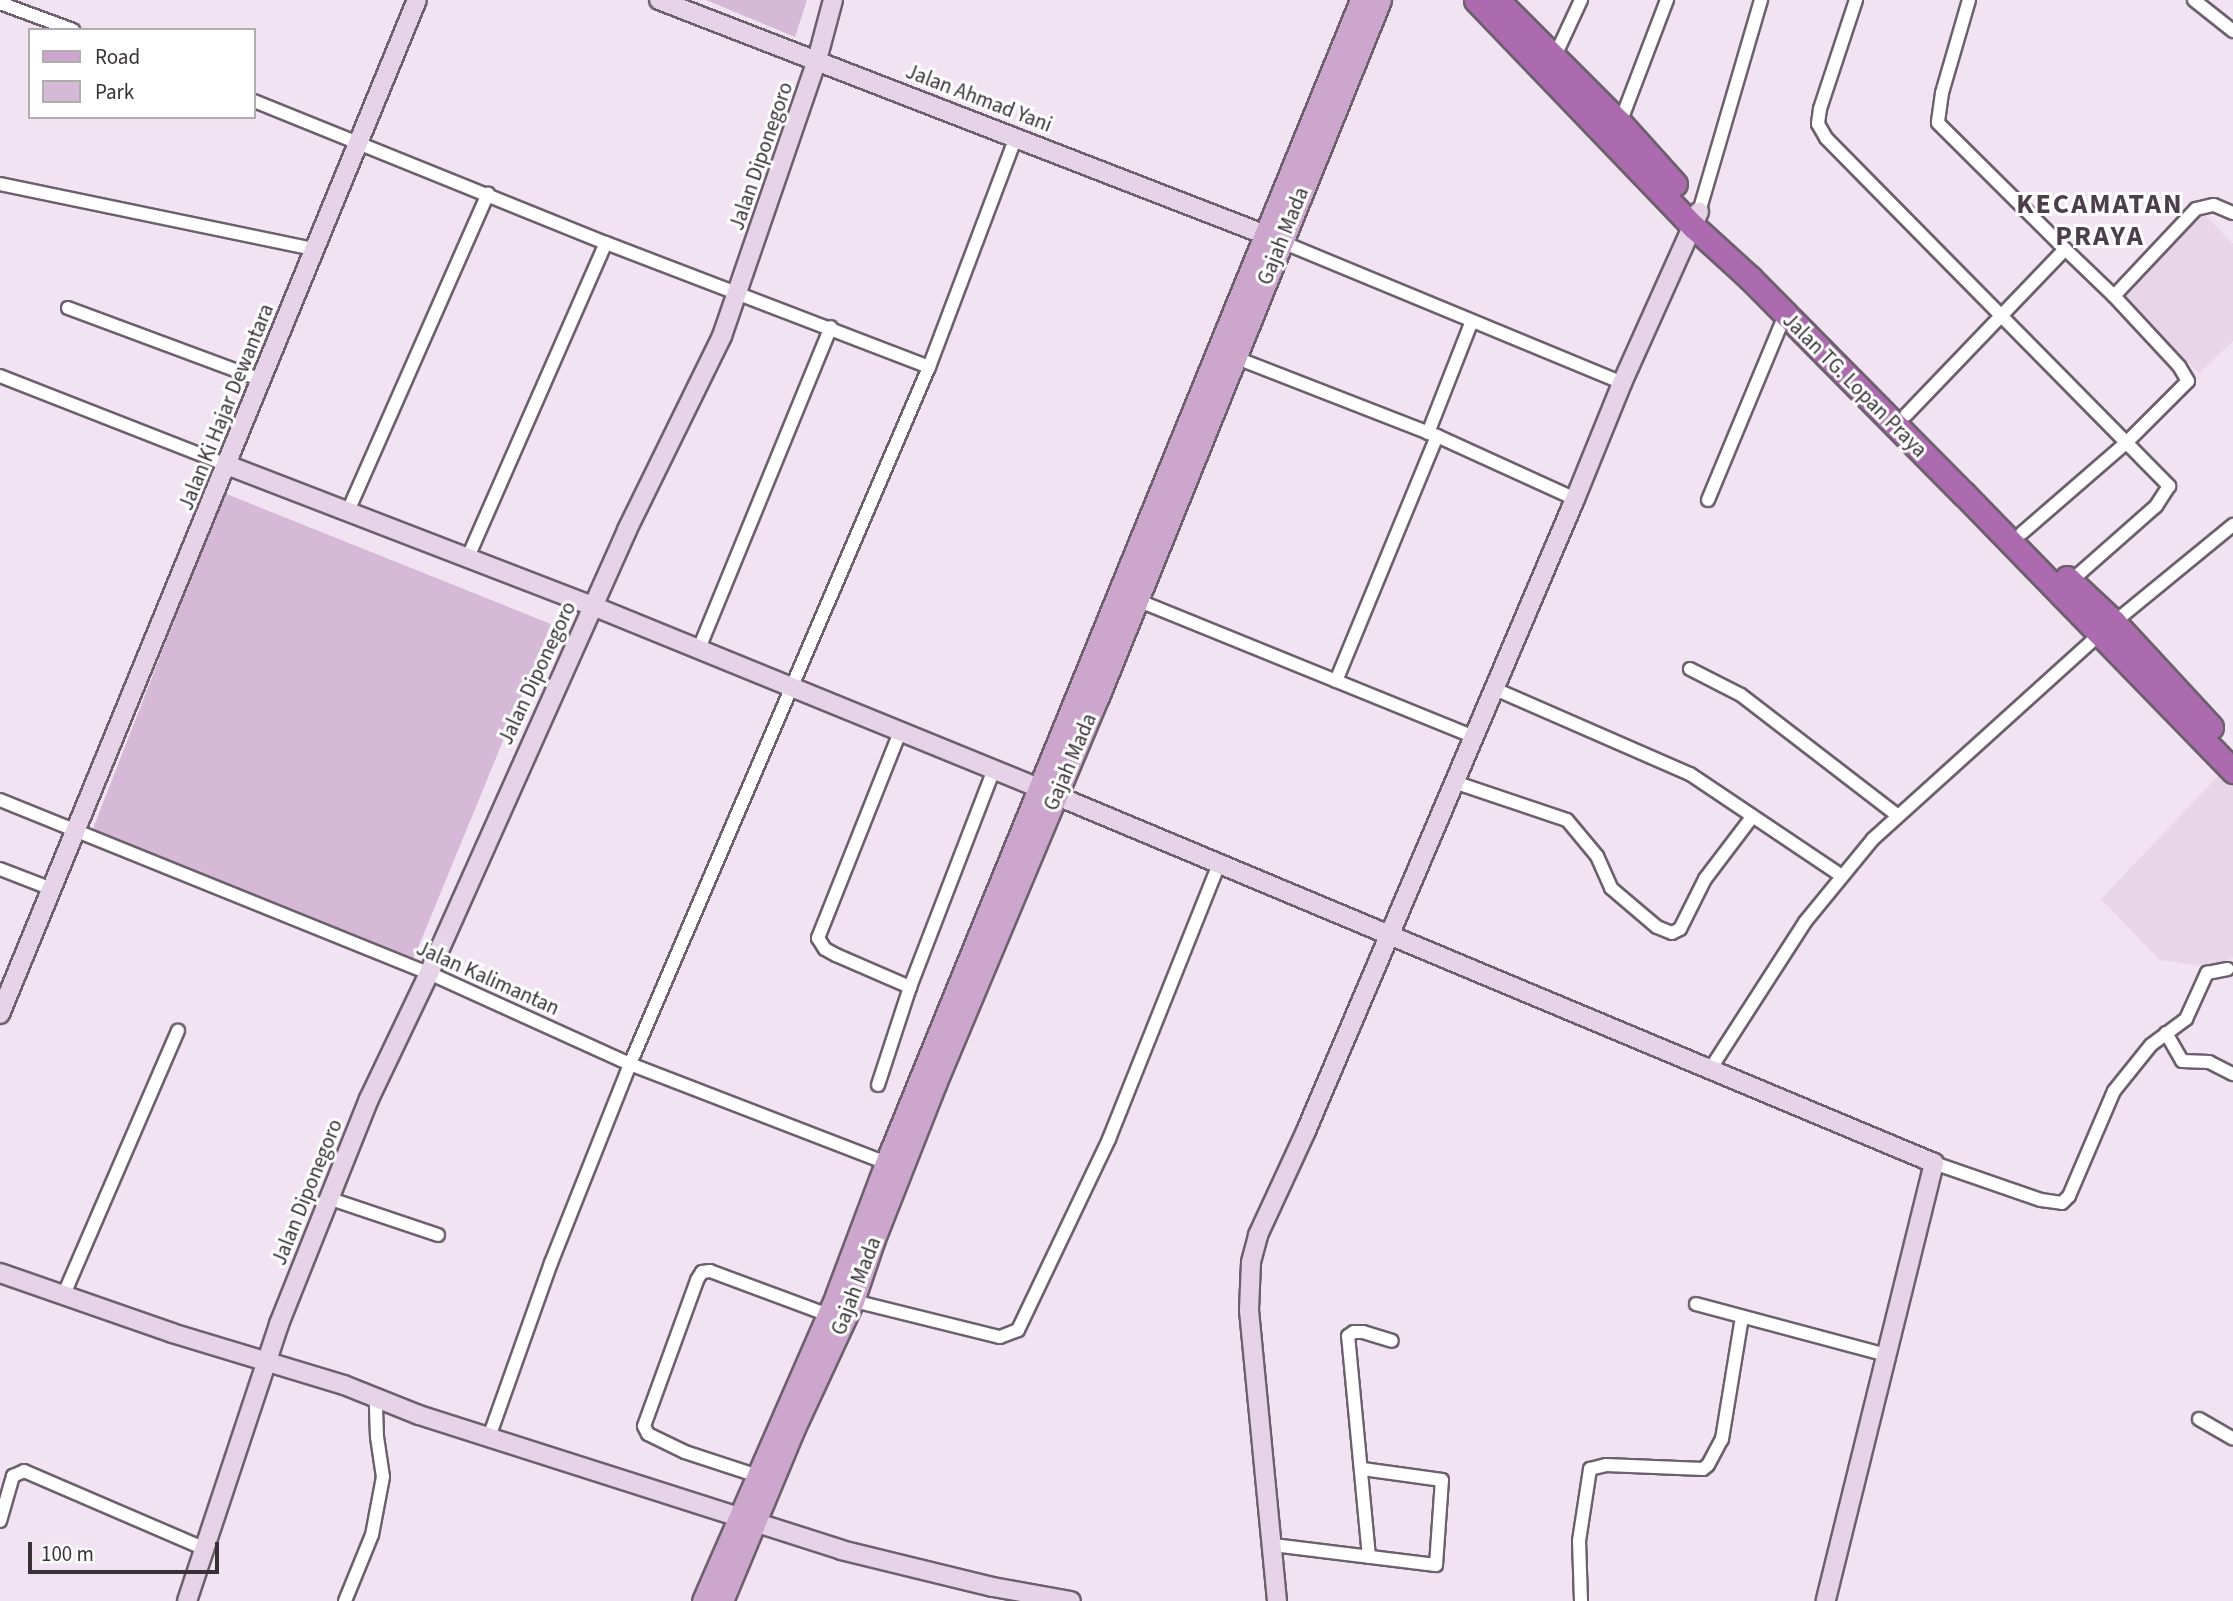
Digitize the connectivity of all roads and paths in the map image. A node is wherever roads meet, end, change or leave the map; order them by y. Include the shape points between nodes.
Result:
1 (417, 0) edge
2 (659, 0) edge
3 (833, 0) edge
4 (1361, 0) edge
5 (1380, 0) edge
6 (1476, 0) edge
7 (1497, 0) edge
8 (1581, 0) edge
9 (1667, 0) edge
10 (1762, 0) edge
11 (1856, 0) edge
12 (1969, 0) edge
13 (2194, 0) edge
14 (0, 3) edge
15 (68, 28) edge
16 (2233, 32) edge
17 (1555, 56) junction
18 (817, 60) junction
19 (256, 102) edge
20 (1620, 123) junction
21 (1016, 136) junction
22 (359, 144) junction
23 (0, 184) edge
24 (488, 193) junction
25 (2233, 213) edge
26 (1696, 219) junction
27 (1274, 238) junction
28 (606, 243) junction
29 (2065, 249) junction
30 (315, 250) junction
31 (739, 292) junction
32 (2114, 296) junction
33 (68, 307) dead end
34 (1785, 315) junction
35 (2002, 315) junction
36 (1472, 321) junction
37 (831, 327) junction
38 (1234, 357) junction
39 (929, 367) junction
40 (0, 376) edge
41 (262, 380) junction
42 (1622, 383) junction
43 (1906, 415) junction
44 (1433, 435) junction
45 (2127, 442) junction
46 (227, 465) junction
47 (1178, 472) junction
48 (1576, 499) junction
49 (1708, 500) dead end
50 (348, 511) junction
51 (2233, 525) edge
52 (2022, 533) junction
53 (468, 557) junction
54 (2071, 581) junction
55 (1137, 600) junction
56 (593, 606) junction
57 (2108, 627) junction
58 (698, 651) junction
59 (1690, 669) dead end
60 (1336, 681) junction
61 (794, 688) junction
62 (1495, 689) junction
63 (900, 732) junction
64 (1472, 736) junction
65 (2233, 750) edge
66 (994, 769) junction
67 (2233, 771) edge
68 (1454, 782) junction
69 (1047, 791) junction
70 (0, 800) edge
71 (1898, 816) junction
72 (1752, 817) junction
73 (74, 829) junction
74 (1219, 864) junction
75 (0, 869) edge
76 (1842, 876) junction
77 (49, 888) junction
78 (1388, 934) junction
79 (2228, 969) dead end
80 (429, 972) junction
81 (910, 987) junction
82 (0, 1014) edge
83 (952, 1024) junction
84 (178, 1031) dead end
85 (2166, 1033) junction
86 (630, 1064) junction
87 (1711, 1068) junction
88 (2233, 1074) edge
89 (878, 1085) dead end
90 (886, 1163) junction
91 (1934, 1163) junction
92 (328, 1198) junction
93 (438, 1235) dead end
94 (0, 1273) edge
95 (64, 1294) junction
96 (839, 1304) junction
97 (1696, 1304) dead end
98 (1742, 1317) junction
99 (1392, 1341) dead end
100 (1886, 1355) junction
101 (267, 1360) junction
102 (376, 1399) junction
103 (2199, 1419) dead end
104 (489, 1437) junction
105 (2233, 1439) edge
106 (1363, 1469) junction
107 (758, 1475) junction
108 (748, 1519) junction
109 (0, 1521) edge
110 (1273, 1545) junction
111 (203, 1548) junction
112 (1369, 1557) junction
113 (187, 1601) edge
114 (345, 1601) edge
115 (703, 1601) edge
116 (722, 1601) edge
117 (1071, 1601) edge
118 (1277, 1601) edge
119 (1581, 1601) edge
120 (1826, 1601) edge

1 - 22 street, Jalan Ki Hajar Dewantara
2 - 18 street, Jalan Ahmad Yani
3 - 18 street, Jalan Diponegoro
4 - 27 main road, Gajah Mada
5 - 27 main road, Gajah Mada
6 - 26 highway, Jalan TG. Lopan Praya
7 - 17 highway, Jalan TG. Lopan Praya
8 - 17 street
9 - 20 street
10 - 26 street
11 - 35 street via 1818,124 1844,157
12 - 29 street via 1938,123
13 - 16 street
14 - 15 street
17 - 20 highway, Jalan TG. Lopan Praya
18 - 21 street, Jalan Ahmad Yani
18 - 31 street, Jalan Diponegoro
19 - 22 street
20 - 26 highway, Jalan TG. Lopan Praya
21 - 27 street, Jalan Ahmad Yani
21 - 39 street
22 - 24 street
22 - 30 street, Jalan Ki Hajar Dewantara
23 - 30 street
24 - 28 street
24 - 50 street
25 - 32 street via 2214,205 2196,209
26 - 34 highway, Jalan TG. Lopan Praya
26 - 42 street
26 - 43 highway, Jalan TG. Lopan Praya
27 - 36 street
27 - 38 main road, Gajah Mada
27 - 47 main road, Gajah Mada
28 - 31 street
28 - 53 street
29 - 32 street
29 - 35 street
30 - 41 street, Jalan Ki Hajar Dewantara
31 - 37 street
31 - 56 street, Jalan Diponegoro
32 - 45 street via 2188,380
33 - 41 street
34 - 49 street
34 - 57 highway, Jalan TG. Lopan Praya
35 - 43 street
35 - 45 street
36 - 42 street
36 - 44 street
37 - 39 street
37 - 58 street
38 - 44 street
38 - 47 main road, Gajah Mada
39 - 61 street
40 - 46 street
41 - 46 street, Jalan Ki Hajar Dewantara
42 - 48 street
43 - 52 highway, Jalan TG. Lopan Praya
44 - 48 street
44 - 60 street
45 - 52 street
45 - 54 street via 2169,488 2156,506
46 - 50 street
46 - 73 street, Jalan Ki Hajar Dewantara
47 - 55 main road, Gajah Mada
47 - 69 main road, Gajah Mada
48 - 62 street
50 - 53 street
51 - 57 street
52 - 54 highway, Jalan TG. Lopan Praya
53 - 56 street
54 - 57 highway, Jalan TG. Lopan Praya
55 - 60 street
55 - 69 main road, Gajah Mada
56 - 58 street
56 - 80 street, Jalan Diponegoro
57 - 65 highway, Jalan TG. Lopan Praya
57 - 67 highway, Jalan TG. Lopan Praya
57 - 71 street
58 - 61 street
59 - 71 street via 1741,695
60 - 64 street
61 - 63 street
61 - 86 street
62 - 64 street
62 - 72 street via 1690,774
63 - 66 street
63 - 81 street via 818,938 835,955
64 - 68 street
66 - 69 street
66 - 81 street
68 - 72 street via 1569,822 1597,856 1611,888 1657,927 1672,933
68 - 78 street
69 - 74 street
69 - 83 main road, Gajah Mada
70 - 73 street, Jalan Kalimantan
71 - 76 street
72 - 76 street
73 - 77 street, Jalan Ki Hajar Dewantara
73 - 80 street, Jalan Kalimantan
74 - 78 street
74 - 96 street via 1108,1139 1018,1330 1000,1337
75 - 77 street
76 - 87 street via 1805,922
77 - 82 street, Jalan Ki Hajar Dewantara
78 - 87 street
78 - 110 street via 1258,1235 1251,1262 1249,1310
79 - 85 street via 2207,973 2186,1019
80 - 86 street, Jalan Kalimantan
80 - 92 street, Jalan Diponegoro
81 - 89 street
83 - 90 main road, Gajah Mada
83 - 96 main road, Gajah Mada via 874,1239
84 - 95 street
85 - 88 street via 2182,1060 2209,1062
85 - 91 street via 2134,1063 2114,1091 2062,1203
86 - 90 street, Jalan Kalimantan
86 - 104 street via 551,1263
87 - 91 street
90 - 96 main road, Gajah Mada
91 - 100 street
92 - 93 street
92 - 101 street, Jalan Diponegoro
94 - 95 street
95 - 101 street via 172,1333
96 - 107 main road, Gajah Mada
96 - 107 street via 710,1271 702,1272 697,1280 644,1426 649,1434 685,1452
96 - 108 main road, Gajah Mada via 794,1428
97 - 98 street
98 - 100 street
98 - 119 street via 1722,1439 1705,1468 1606,1465 1590,1469 1579,1541
99 - 106 street via 1363,1332 1348,1336
100 - 120 street
101 - 102 street
101 - 111 street, Jalan Diponegoro
102 - 104 street
102 - 114 street via 383,1477 372,1535
103 - 105 street
104 - 108 street
106 - 112 street
106 - 112 street via 1443,1481 1436,1564
107 - 108 main road, Gajah Mada
108 - 115 main road
108 - 116 main road
108 - 117 street via 841,1550
109 - 111 street via 13,1476 24,1471
110 - 112 street
110 - 118 street
111 - 113 street, Jalan Diponegoro

